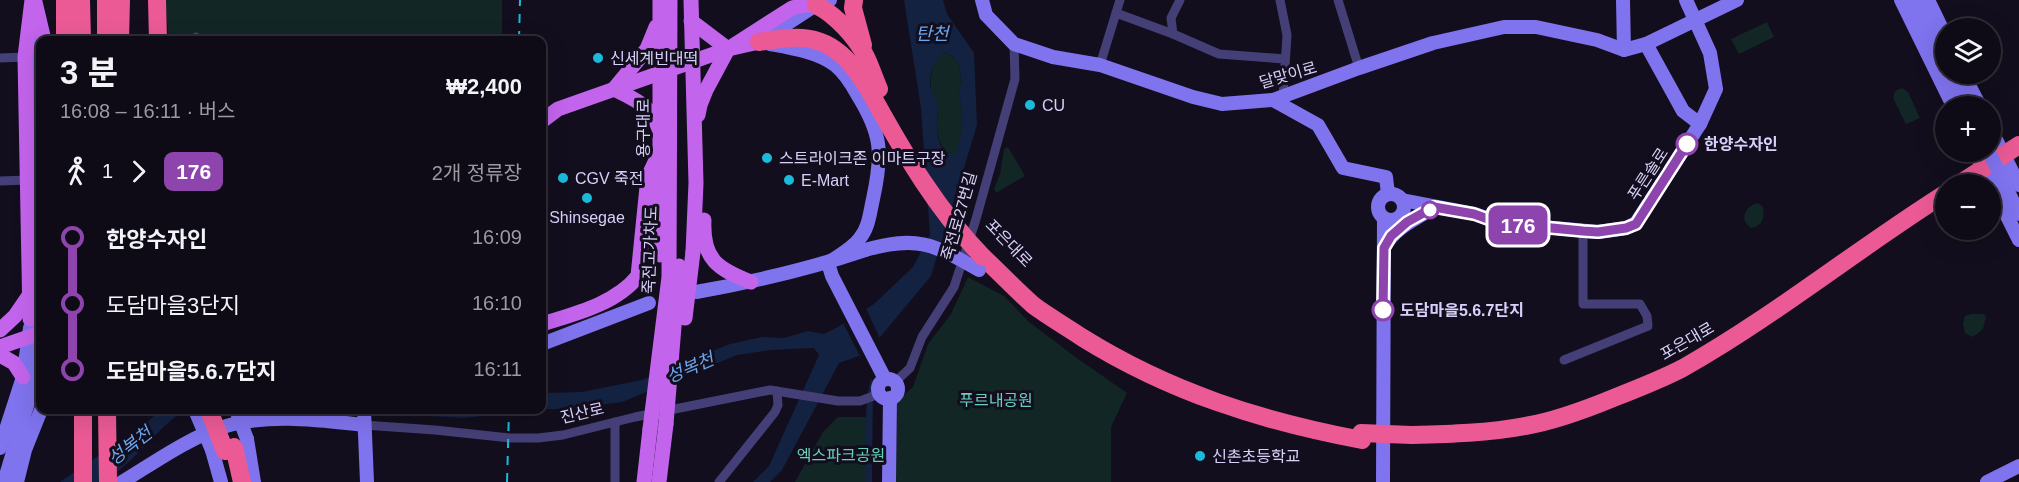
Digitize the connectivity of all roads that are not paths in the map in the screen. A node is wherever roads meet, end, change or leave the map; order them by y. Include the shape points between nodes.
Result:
1 (33, 0) edge
2 (65, 0) edge
3 (81, 0) edge
4 (106, 0) edge
5 (121, 0) edge
6 (147, 0) edge
7 (157, 0) edge
8 (670, 0) edge
9 (679, 0) edge
10 (691, 0) edge
11 (854, 0) edge
12 (982, 0) edge
13 (1120, 0) edge
14 (1180, 0) edge
15 (1280, 0) edge
16 (1338, 0) edge
17 (1623, 0) edge
18 (1686, 0) edge
19 (1737, 0) edge
20 (1901, 0) edge
21 (1914, 0) edge
22 (1928, 0) edge
23 (823, 3) edge
24 (660, 6) edge
25 (1116, 13) junction
26 (1937, 18) edge
27 (1696, 20) junction
28 (691, 21) junction
29 (1173, 34) junction
30 (43, 36) edge
31 (64, 36) edge
32 (81, 36) edge
33 (106, 36) edge
34 (120, 36) edge
35 (148, 36) edge
36 (158, 36) edge
37 (759, 42) junction
38 (1935, 42) edge
39 (36, 44) edge
40 (1014, 44) junction
41 (1646, 44) junction
42 (728, 49) junction
43 (1624, 50) junction
44 (866, 55) junction
45 (25, 57) junction
46 (0, 58) edge
47 (1285, 59) junction
48 (692, 61) junction
49 (1100, 65) junction
50 (1359, 68) junction
51 (660, 73) junction
52 (614, 89) junction
53 (1948, 96) edge
54 (878, 97) junction
55 (1278, 98) junction
56 (546, 106) edge
57 (558, 109) junction
58 (692, 116) junction
59 (546, 118) edge
60 (1700, 124) junction
61 (661, 128) junction
62 (695, 146) junction
63 (661, 150) junction
64 (1994, 162) edge
65 (1996, 162) edge
66 (1996, 162) edge
67 (1997, 162) edge
68 (1975, 174) edge
69 (28, 180) junction
70 (0, 181) edge
71 (2019, 185) edge
72 (1388, 194) junction
73 (1402, 200) junction
74 (1935, 200) edge
75 (1434, 207) junction
76 (1935, 212) edge
77 (2019, 214) edge
78 (1384, 218) junction
79 (1583, 231) junction
80 (2019, 240) edge
81 (1384, 248) junction
82 (983, 260) junction
83 (830, 270) junction
84 (751, 282) junction
85 (696, 292) dead end
86 (33, 295) edge
87 (649, 303) dead end
88 (35, 316) edge
89 (546, 323) edge
90 (35, 335) edge
91 (3, 336) edge
92 (546, 342) edge
93 (0, 354) edge
94 (1564, 360) dead end
95 (36, 370) edge
96 (24, 377) junction
97 (887, 377) junction
98 (774, 390) junction
99 (880, 396) junction
100 (39, 414) edge
101 (83, 414) edge
102 (199, 414) edge
103 (211, 414) edge
104 (222, 414) edge
105 (235, 414) edge
106 (364, 414) edge
107 (107, 416) edge
108 (615, 422) junction
109 (666, 424) junction
110 (364, 425) junction
111 (650, 429) junction
112 (1361, 436) junction
113 (1412, 439) junction
114 (229, 447) junction
115 (0, 448) edge
116 (2019, 466) edge
117 (4, 482) edge
118 (17, 482) edge
119 (83, 482) edge
120 (108, 482) edge
121 (122, 482) edge
122 (221, 482) edge
123 (232, 482) edge
124 (242, 482) edge
125 (254, 482) edge
126 (367, 482) edge
127 (615, 482) edge
128 (644, 482) edge
129 (659, 482) edge
130 (719, 482) edge
131 (889, 482) edge
132 (1383, 482) edge
133 (1988, 482) edge

1 - 30 main road
1 - 39 street
1 - 45 main road
2 - 31 highway
3 - 32 highway
4 - 33 highway
5 - 34 highway
6 - 35 highway
7 - 36 highway
8 - 111 main road, 죽전고가차도, bridge via 669,277
9 - 109 main road, 죽전고가차도, bridge via 679,278
10 - 28 main road
11 - 44 highway via 852,8
12 - 40 street, 달맞이로 via 987,15
13 - 25 street
14 - 29 street via 1171,18
15 - 47 street via 1287,35
16 - 50 street
17 - 43 street
18 - 27 street, 푸른솔로
19 - 27 street
20 - 53 street
21 - 38 street
22 - 26 street
23 - 37 street
23 - 42 main road, 포은대로 via 792,8
23 - 44 highway, 포은대로
24 - 51 main road, 용구대로
24 - 52 main road via 647,49
25 - 29 street
25 - 49 street
27 - 41 street
27 - 60 street, 푸른솔로 via 1710,53 1716,89
28 - 42 main road
28 - 48 main road
29 - 47 street via 1219,54
37 - 42 main road, 포은대로
37 - 54 highway, 포은대로 via 800,37 822,43 854,65
37 - 83 street via 814,54 834,64 850,81 873,120 878,138 878,169 866,229
40 - 49 street, 달맞이로 via 1053,57
40 - 97 street, 죽전로27번길 via 1015,79 954,287 922,337 910,368
41 - 43 street
41 - 60 street via 1683,111
42 - 48 main road, 포은대로
42 - 62 main road via 700,105
43 - 50 street, 달맞이로 via 1536,27 1504,27 1433,43
44 - 54 highway, 포은대로
45 - 46 street
45 - 69 main road
47 - 55 street
48 - 51 main road, 포은대로
48 - 58 main road
49 - 55 street, 달맞이로 via 1222,104
50 - 55 street, 달맞이로
51 - 52 main road, 포은대로
51 - 61 main road, 용구대로
52 - 57 main road, 포은대로
52 - 61 main road via 651,111
54 - 82 highway, 포은대로
55 - 72 street via 1318,125 1343,168 1386,177
56 - 57 main road
57 - 59 main road, 포은대로
58 - 61 main road via 675,110 665,116
58 - 62 main road
60 - 79 street, 푸른솔로 via 1636,224
61 - 63 main road, 용구대로
62 - 84 main road via 704,169 704,237 709,253 722,269
62 - 109 main road, bridge via 690,285
63 - 89 main road via 648,177 638,276 629,287 604,302
63 - 111 main road, 용구대로, bridge via 660,255
64 - 68 highway
65 - 77 street, bridge
66 - 80 street
67 - 71 street
69 - 70 street
69 - 86 main road
72 - 73 street
72 - 78 street via 1378,205
73 - 75 street, 푸른솔로
73 - 78 street via 1402,214 1393,220
74 - 113 highway, 포은대로 via 1682,369 1586,409 1527,426
75 - 79 street, 푸른솔로 via 1499,223
75 - 81 street via 1407,222
76 - 113 highway, 포은대로 via 1688,376 1593,417 1534,434 1487,440
78 - 81 street
79 - 94 street via 1583,304 1640,304 1653,324
81 - 132 street
82 - 83 street, bridge via 917,242 898,242 864,250
82 - 112 highway, 포은대로 via 1112,347 1161,372 1208,392
82 - 112 highway, 포은대로 via 1035,306 1101,349 1158,379 1269,420
83 - 84 street
83 - 97 street
84 - 85 street
86 - 88 main road
86 - 91 main road
87 - 92 street
88 - 90 street
88 - 91 main road
90 - 91 main road
90 - 96 street
93 - 96 main road via 14,363
95 - 117 street
96 - 115 street
97 - 99 street via 897,392 894,397
98 - 99 street, 진산로 via 838,401
98 - 108 street, 진산로
98 - 130 street via 778,405 775,412
99 - 131 street
100 - 118 street
101 - 119 highway
102 - 114 street, bridge
103 - 114 highway, bridge
104 - 114 highway
105 - 114 street, bridge
106 - 110 street
107 - 120 highway
108 - 110 street, 진산로 via 562,435 529,438
108 - 127 street
109 - 129 main road
110 - 121 street, 진산로 via 297,419 233,424 212,430
110 - 126 street
111 - 128 main road
112 - 113 highway, bridge
114 - 122 street
114 - 123 highway
114 - 124 highway
114 - 125 street
116 - 133 street

